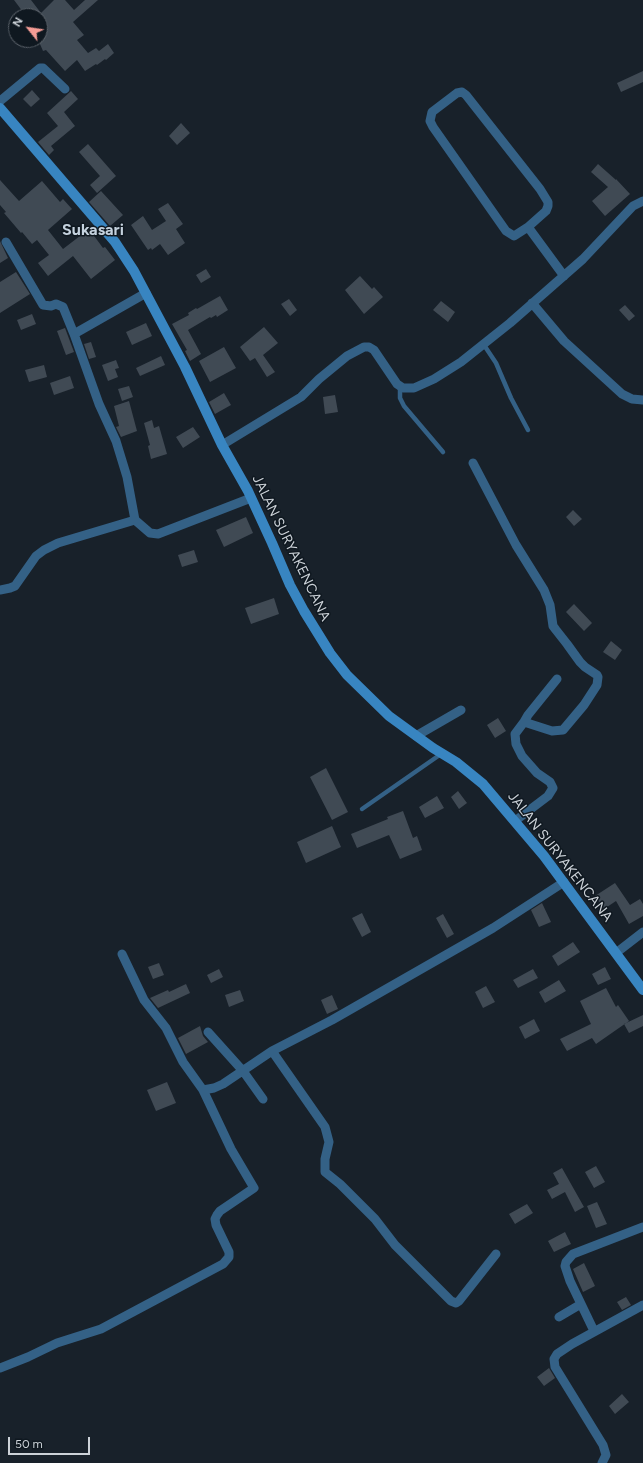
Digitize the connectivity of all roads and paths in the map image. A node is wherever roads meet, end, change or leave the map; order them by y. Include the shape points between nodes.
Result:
1 (65, 89) dead end
2 (0, 101) edge
3 (0, 108) edge
4 (643, 201) edge
5 (528, 227) junction
6 (6, 242) dead end
7 (564, 276) junction
8 (146, 293) junction
9 (532, 303) junction
10 (74, 334) junction
11 (484, 345) junction
12 (400, 387) junction
13 (643, 400) edge
14 (528, 430) dead end
15 (222, 445) junction
16 (443, 452) dead end
17 (473, 463) dead end
18 (251, 498) junction
19 (135, 520) junction
20 (0, 590) edge
21 (557, 679) dead end
22 (461, 710) dead end
23 (524, 722) junction
24 (416, 736) junction
25 (443, 753) junction
26 (362, 809) dead end
27 (515, 821) junction
28 (564, 882) junction
29 (643, 932) edge
30 (616, 953) junction
31 (122, 954) dead end
32 (643, 990) edge
33 (208, 1032) dead end
34 (272, 1051) junction
35 (242, 1071) junction
36 (203, 1090) junction
37 (263, 1100) dead end
38 (643, 1227) edge
39 (496, 1254) dead end
40 (581, 1304) junction
41 (643, 1305) edge
42 (559, 1317) dead end
43 (594, 1331) junction
44 (0, 1368) edge
45 (602, 1463) edge

1 - 2 street via 40,68
3 - 8 street, JALAN SURYAKENCANA via 114,242
4 - 7 street via 633,206 599,244
5 - 5 street via 546,211 548,202 466,95 462,92 456,93 432,112 430,121 433,128 506,231 514,236
5 - 7 street
6 - 10 street via 43,305 56,304 63,307
7 - 9 street
8 - 10 street
8 - 15 street, JALAN SURYAKENCANA
9 - 11 street
9 - 13 street via 564,341 622,394 632,399
10 - 19 street via 116,441 127,477
11 - 12 street via 434,379 414,388
11 - 14 lane
12 - 15 street via 374,350 364,347 347,356 301,397
12 - 16 lane via 400,398 404,406
15 - 18 street, JALAN SURYAKENCANA
17 - 23 street via 516,545 544,590 550,605 553,626 580,662 598,677 597,685 584,705 563,730 552,730
18 - 19 street via 158,534 150,533
18 - 24 street, JALAN SURYAKENCANA via 290,585 330,654 372,700
19 - 20 street via 58,543 44,550 36,556 15,586
21 - 23 street
22 - 24 street
23 - 27 street via 515,734 518,750 553,788 548,796
24 - 25 street, JALAN SURYAKENCANA
25 - 26 lane
25 - 27 street, JALAN SURYAKENCANA via 475,776
27 - 28 street, JALAN SURYAKENCANA
28 - 30 street, JALAN SURYAKENCANA
28 - 34 street via 493,928 332,1020
29 - 30 street
30 - 32 street, JALAN SURYAKENCANA
31 - 36 street via 144,1000 166,1028 183,1062
33 - 35 street
34 - 35 street
34 - 39 street via 325,1127 329,1142 325,1172 375,1219 395,1245 451,1301 458,1301
35 - 36 street via 223,1084
35 - 37 street
36 - 44 street via 231,1149 254,1188 217,1215 216,1225 229,1252 227,1260 101,1329
38 - 40 street via 569,1258 565,1266
40 - 42 street
40 - 43 street
41 - 43 street
43 - 45 street via 557,1354 554,1364 603,1445 606,1455

